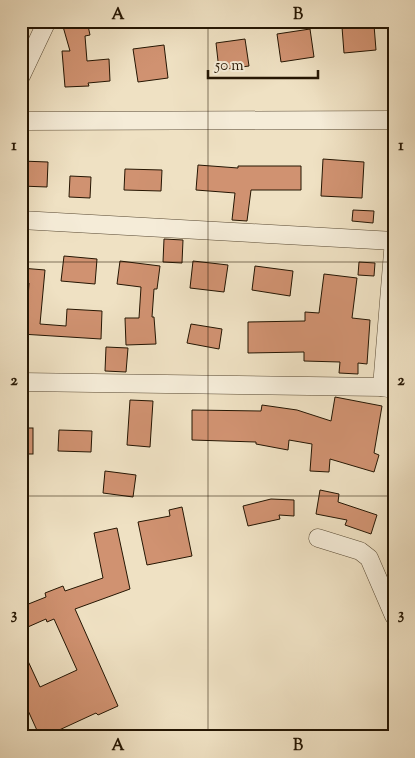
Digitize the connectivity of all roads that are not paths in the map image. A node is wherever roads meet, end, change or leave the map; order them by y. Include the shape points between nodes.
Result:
1 (47, 21) edge
2 (21, 76) edge
3 (394, 120) edge
4 (21, 121) edge
5 (21, 220) edge
6 (394, 241) edge
7 (21, 382) edge
8 (388, 388) edge
9 (318, 538) dead end
10 (394, 616) edge

1 - 2 street
3 - 4 street
5 - 6 street
6 - 8 street
7 - 8 street
9 - 10 street via 360,551 368,558

